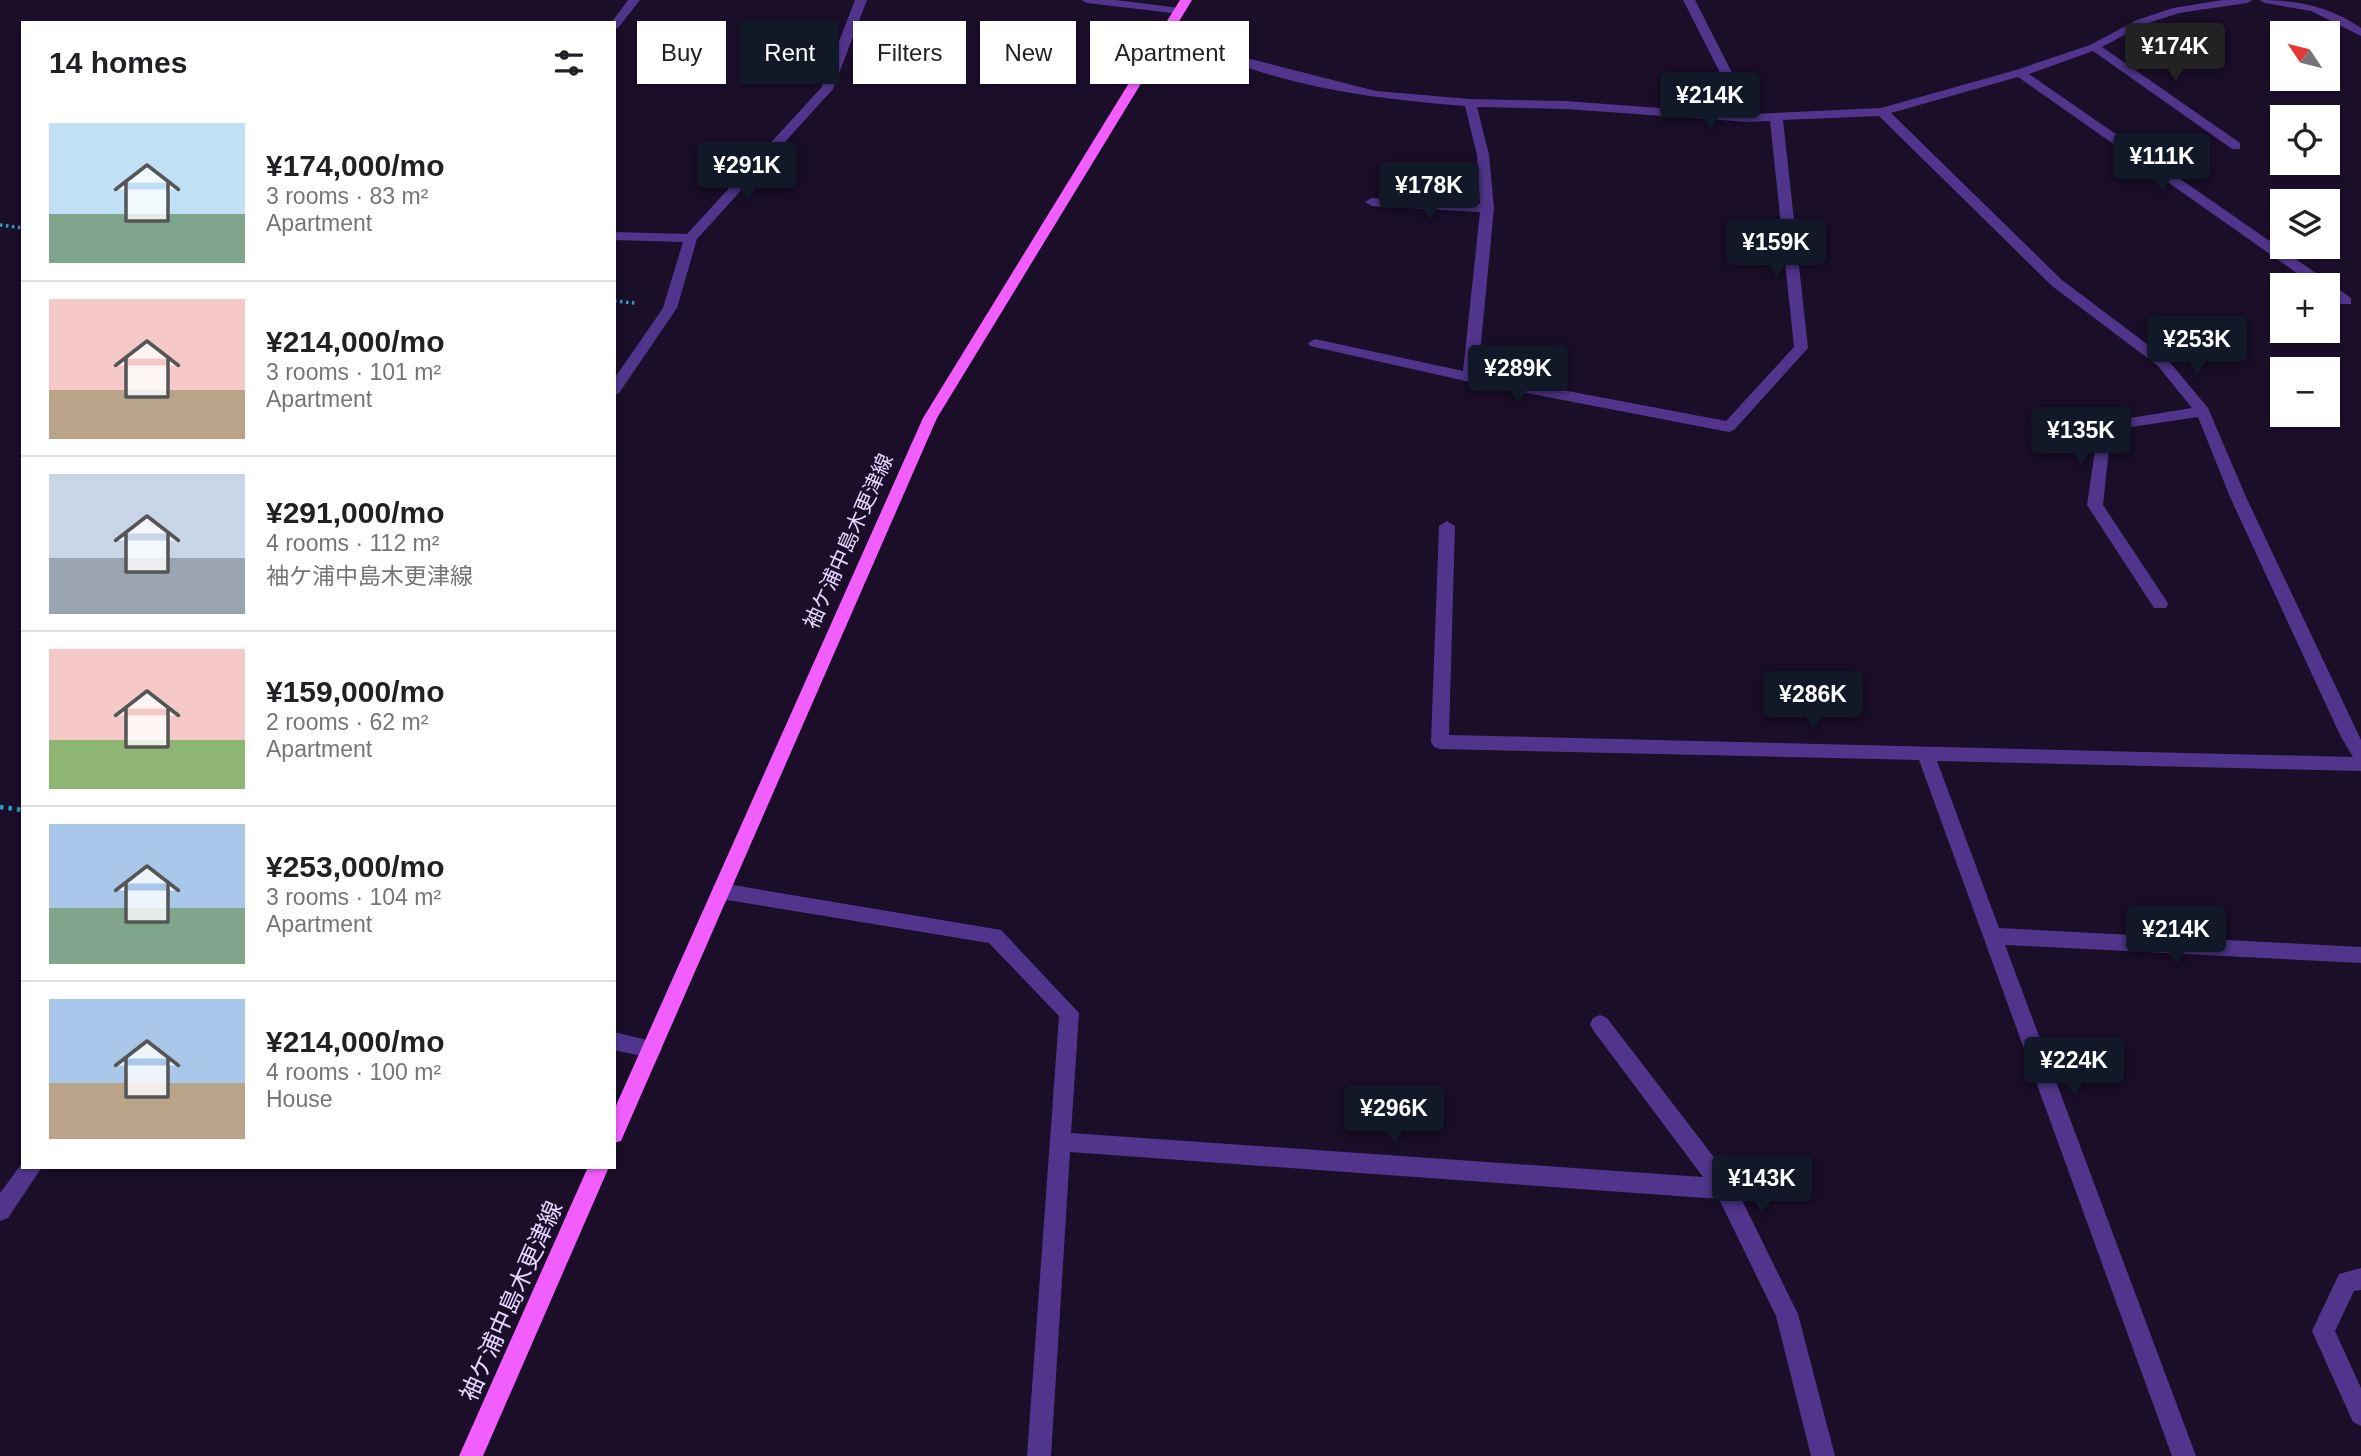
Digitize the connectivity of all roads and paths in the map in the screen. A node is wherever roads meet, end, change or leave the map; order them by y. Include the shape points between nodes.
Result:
1 (635, 0) edge
2 (861, 0) edge
3 (1087, 0) edge
4 (1689, 0) edge
5 (2247, 0) edge
6 (2265, 0) edge
7 (1183, 6) edge
8 (616, 24) edge
9 (2361, 33) edge
10 (2094, 47) junction
11 (1249, 63) edge
12 (2020, 73) junction
13 (1137, 84) edge
14 (1470, 103) junction
15 (1882, 112) junction
16 (1776, 116) junction
17 (1749, 118) junction
18 (2236, 146) dead end
19 (1372, 202) dead end
20 (1487, 208) junction
21 (0, 225) edge
22 (21, 228) edge
23 (616, 236) edge
24 (691, 238) junction
25 (2305, 273) edge
26 (2340, 297) edge
27 (2346, 301) dead end
28 (1315, 343) dead end
29 (1470, 377) junction
30 (616, 387) edge
31 (2203, 411) junction
32 (1447, 526) dead end
33 (2161, 604) dead end
34 (1925, 753) junction
35 (2361, 755) edge
36 (2361, 764) edge
37 (0, 807) edge
38 (21, 810) edge
39 (721, 891) junction
40 (1993, 936) junction
41 (2361, 955) edge
42 (1600, 1024) dead end
43 (616, 1041) edge
44 (652, 1049) junction
45 (616, 1130) edge
46 (1060, 1142) junction
47 (31, 1169) edge
48 (598, 1169) edge
49 (1725, 1189) junction
50 (0, 1211) edge
51 (2361, 1279) edge
52 (2361, 1414) edge
53 (471, 1456) edge
54 (1039, 1456) edge
55 (1823, 1456) edge
56 (2184, 1456) edge

1 - 8 street
2 - 24 street via 827,89
3 - 7 street
4 - 17 street
5 - 10 street via 2176,10
6 - 9 street via 2311,6
10 - 12 street
10 - 18 street
11 - 14 street via 1376,95
12 - 15 street
12 - 25 street
13 - 39 main road, 袖ケ浦中島木更津線 via 930,418
14 - 17 street
14 - 20 street via 1483,155
15 - 16 street
15 - 31 street via 2057,284 2163,363
16 - 17 street
16 - 29 street via 1801,348 1730,427
19 - 20 street
20 - 29 street
21 - 22 path
23 - 24 street
24 - 30 street via 670,308
26 - 27 street
28 - 29 street
31 - 33 street via 2104,426 2095,505
31 - 35 street via 2244,510
32 - 34 street via 1440,742
34 - 36 street
34 - 40 street
37 - 38 path
39 - 44 main road, 袖ケ浦中島木更津線
39 - 46 street via 993,936 1069,1013
40 - 41 street
40 - 56 street
42 - 49 street
43 - 44 street
44 - 45 main road, 袖ケ浦中島木更津線
46 - 49 street
46 - 54 street
47 - 50 street
48 - 53 main road, 袖ケ浦中島木更津線
49 - 55 street via 1787,1314
51 - 52 street via 2347,1282 2323,1331

